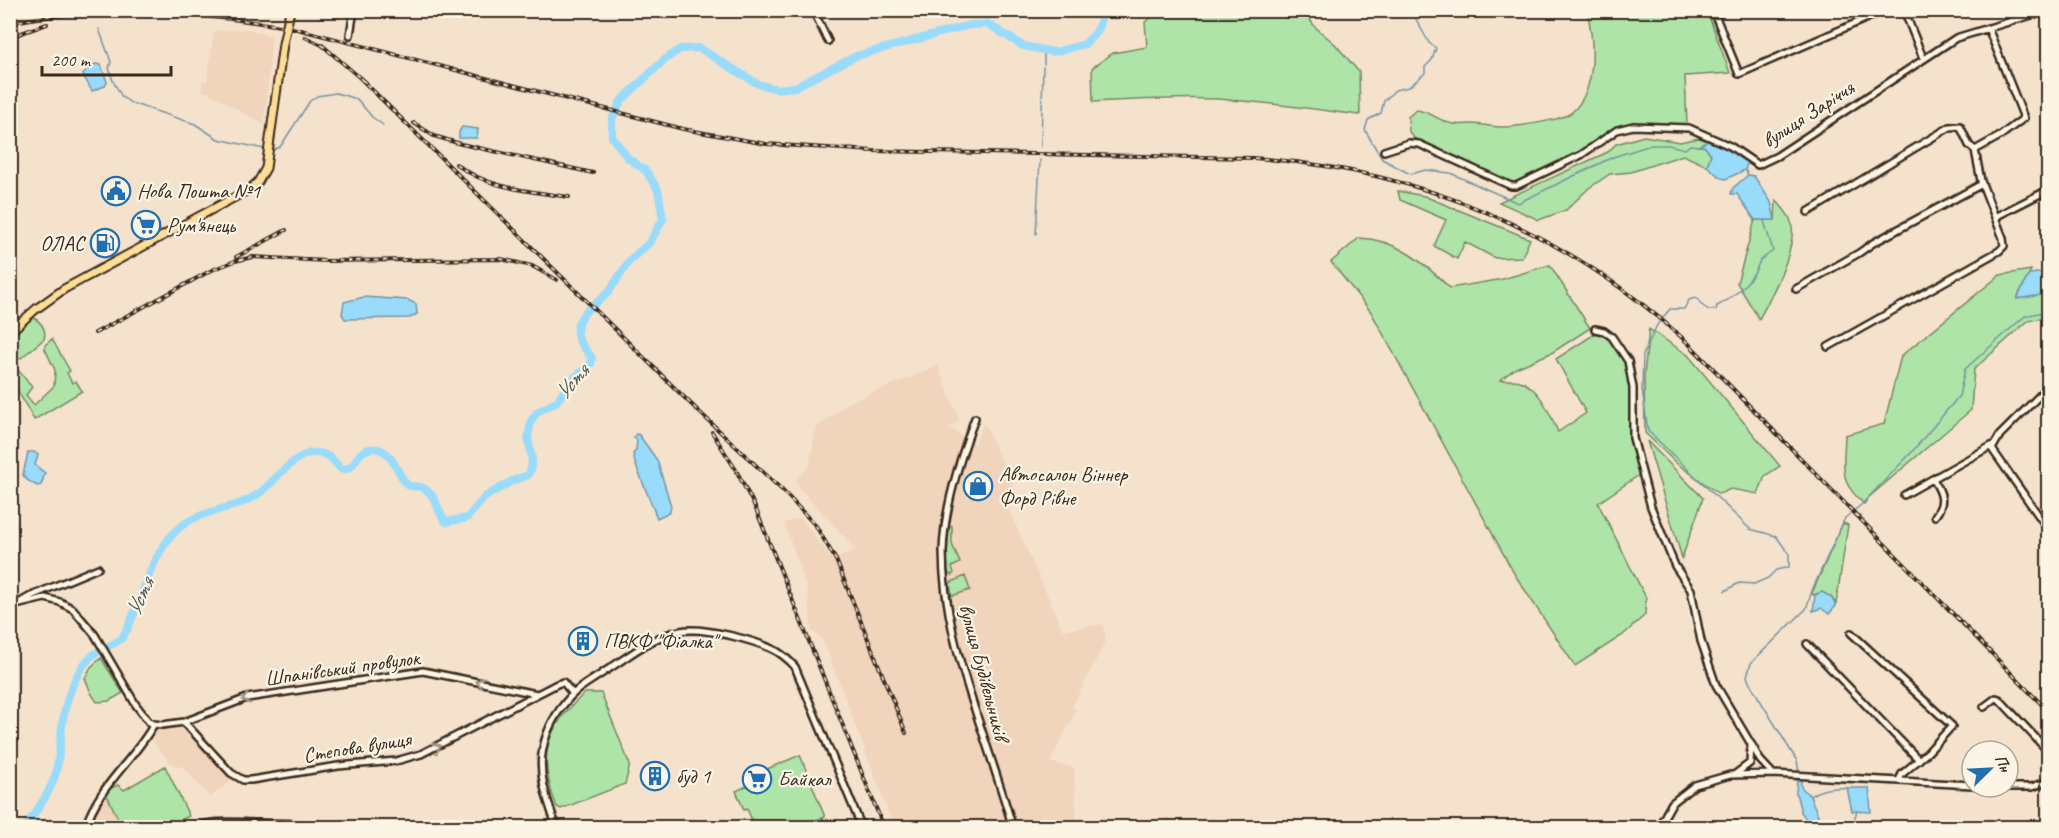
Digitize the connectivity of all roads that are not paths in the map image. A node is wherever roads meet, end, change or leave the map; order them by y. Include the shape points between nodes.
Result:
1 (354, 10) edge
2 (813, 10) edge
3 (1713, 10) edge
4 (1886, 10) edge
5 (1904, 10) edge
6 (2048, 10) edge
7 (290, 11) edge
8 (1988, 28) junction
9 (350, 35) dead end
10 (828, 41) dead end
11 (1923, 58) junction
12 (1975, 150) junction
13 (1384, 151) dead end
14 (1982, 184) junction
15 (2049, 190) edge
16 (1808, 212) dead end
17 (1995, 217) junction
18 (1797, 289) dead end
19 (1595, 328) dead end
20 (10, 332) edge
21 (1828, 347) dead end
22 (2049, 387) edge
23 (975, 418) dead end
24 (1993, 445) junction
25 (1934, 479) junction
26 (1904, 495) dead end
27 (1935, 516) dead end
28 (2049, 529) edge
29 (98, 568) dead end
30 (13, 606) edge
31 (1851, 633) dead end
32 (1807, 644) dead end
33 (537, 694) junction
34 (573, 694) junction
35 (1984, 707) dead end
36 (184, 722) junction
37 (154, 724) junction
38 (1751, 744) junction
39 (2049, 751) edge
40 (1919, 760) junction
41 (1773, 774) junction
42 (1734, 775) junction
43 (1899, 780) junction
44 (2049, 781) edge
45 (1960, 785) edge
46 (2020, 787) edge
47 (557, 826) edge
48 (86, 828) edge
49 (194, 828) edge
50 (348, 828) edge
51 (549, 828) edge
52 (862, 828) edge
53 (1014, 828) edge
54 (1658, 828) edge

1 - 9 street
2 - 10 street
3 - 4 street via 1739,74
5 - 11 street
6 - 8 street, вулиця Заріччя
7 - 20 main road, bridge via 266,168 258,182 64,289
8 - 11 street, вулиця Заріччя via 1956,38
8 - 12 street via 2024,118
11 - 13 street, вулиця Заріччя via 1758,165 1730,146 1689,128 1633,126 1617,130 1581,155 1516,186 1419,144 1409,142
12 - 14 street
12 - 16 street via 1960,126 1950,127
14 - 17 street
14 - 18 street
15 - 17 street
17 - 21 street via 2004,242 1999,251
19 - 38 street via 1612,337 1628,361 1633,388 1633,438 1651,507 1675,566 1691,590 1701,641 1716,685
22 - 24 street
23 - 53 street, вулиця Будівельників via 954,485 943,549 945,578 958,658
24 - 25 street
24 - 28 street via 1992,449
25 - 26 street
25 - 27 street via 1943,501
29 - 30 street
30 - 37 street via 45,598 60,602 81,616 136,705
31 - 40 street via 1952,726
32 - 40 street
33 - 34 street, Степова вулиця via 563,682
33 -> 36 street, Шпанівський провулок via 423,671 247,698
36 -> 33 street, Степова вулиця via 237,777 263,779 396,761 421,754
34 - 47 street via 554,718 542,750 542,778
34 - 52 street via 653,641 683,630 711,632 771,648 795,667
35 - 39 street via 1999,699
36 - 37 street, Шпанівський провулок
37 - 48 street via 101,792
38 - 41 street
38 - 42 street via 1750,763
40 - 43 street
41 - 42 street
41 - 43 street
42 - 54 street via 1695,785 1672,803
43 - 45 street
44 - 46 street
47 - 51 street
49 - 50 street via 229,823 305,823

